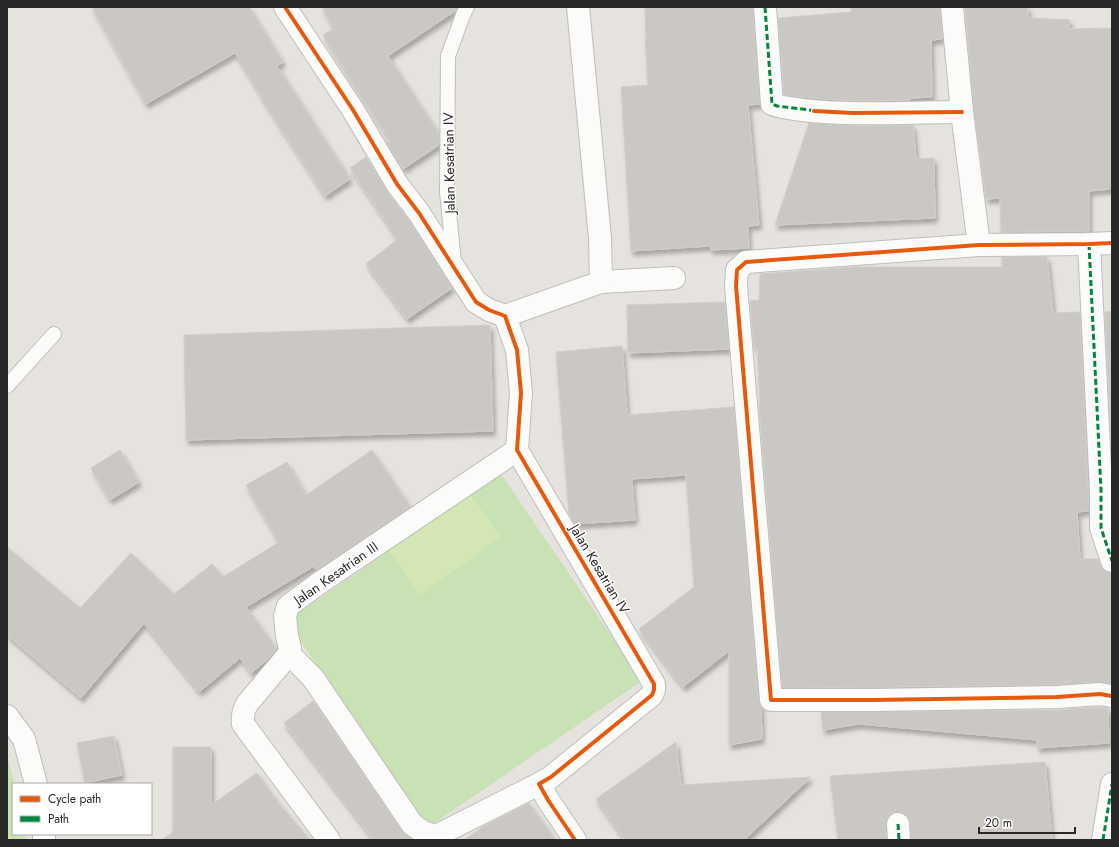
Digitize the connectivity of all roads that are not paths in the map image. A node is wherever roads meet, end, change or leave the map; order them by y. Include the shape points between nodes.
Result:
1 (285, 7) edge
2 (467, 7) edge
3 (578, 7) edge
4 (765, 7) edge
5 (952, 7) edge
6 (962, 112) junction
7 (1112, 243) edge
8 (1089, 244) junction
9 (979, 245) junction
10 (455, 272) junction
11 (674, 278) dead end
12 (601, 282) junction
13 (505, 316) junction
14 (54, 334) dead end
15 (7, 386) edge
16 (517, 450) junction
17 (1112, 561) edge
18 (289, 654) junction
19 (1112, 696) edge
20 (7, 716) edge
21 (36, 783) edge
22 (539, 784) junction
23 (1112, 784) edge
24 (1110, 812) edge
25 (329, 840) edge
26 (575, 840) edge
27 (1103, 840) edge

1 - 10 street
2 - 10 lane, Jalan Kesatrian IV via 448,56 447,192
3 - 12 street via 600,238
4 - 6 street via 772,104 814,111 853,113
5 - 6 street
6 - 9 street
7 - 8 street
8 - 9 street
8 - 17 street via 1102,528
9 - 19 street via 746,262 737,270 736,286 770,698 872,700 1100,694
10 - 13 street, Jalan Kesatrian IV via 476,302
11 - 12 street
12 - 13 street
13 - 16 street via 518,358 521,393
14 - 15 lane
16 - 18 street, Jalan Kesatrian III via 288,606 285,616
16 - 22 street, Jalan Kesatrian IV via 654,684 652,695
18 - 22 street, Jalan Kesatrian IV via 313,678 412,824 423,832 436,836
18 - 25 street via 247,704 242,716 243,724
20 - 21 street via 24,739
22 - 26 street
23 - 24 street
24 - 27 street

